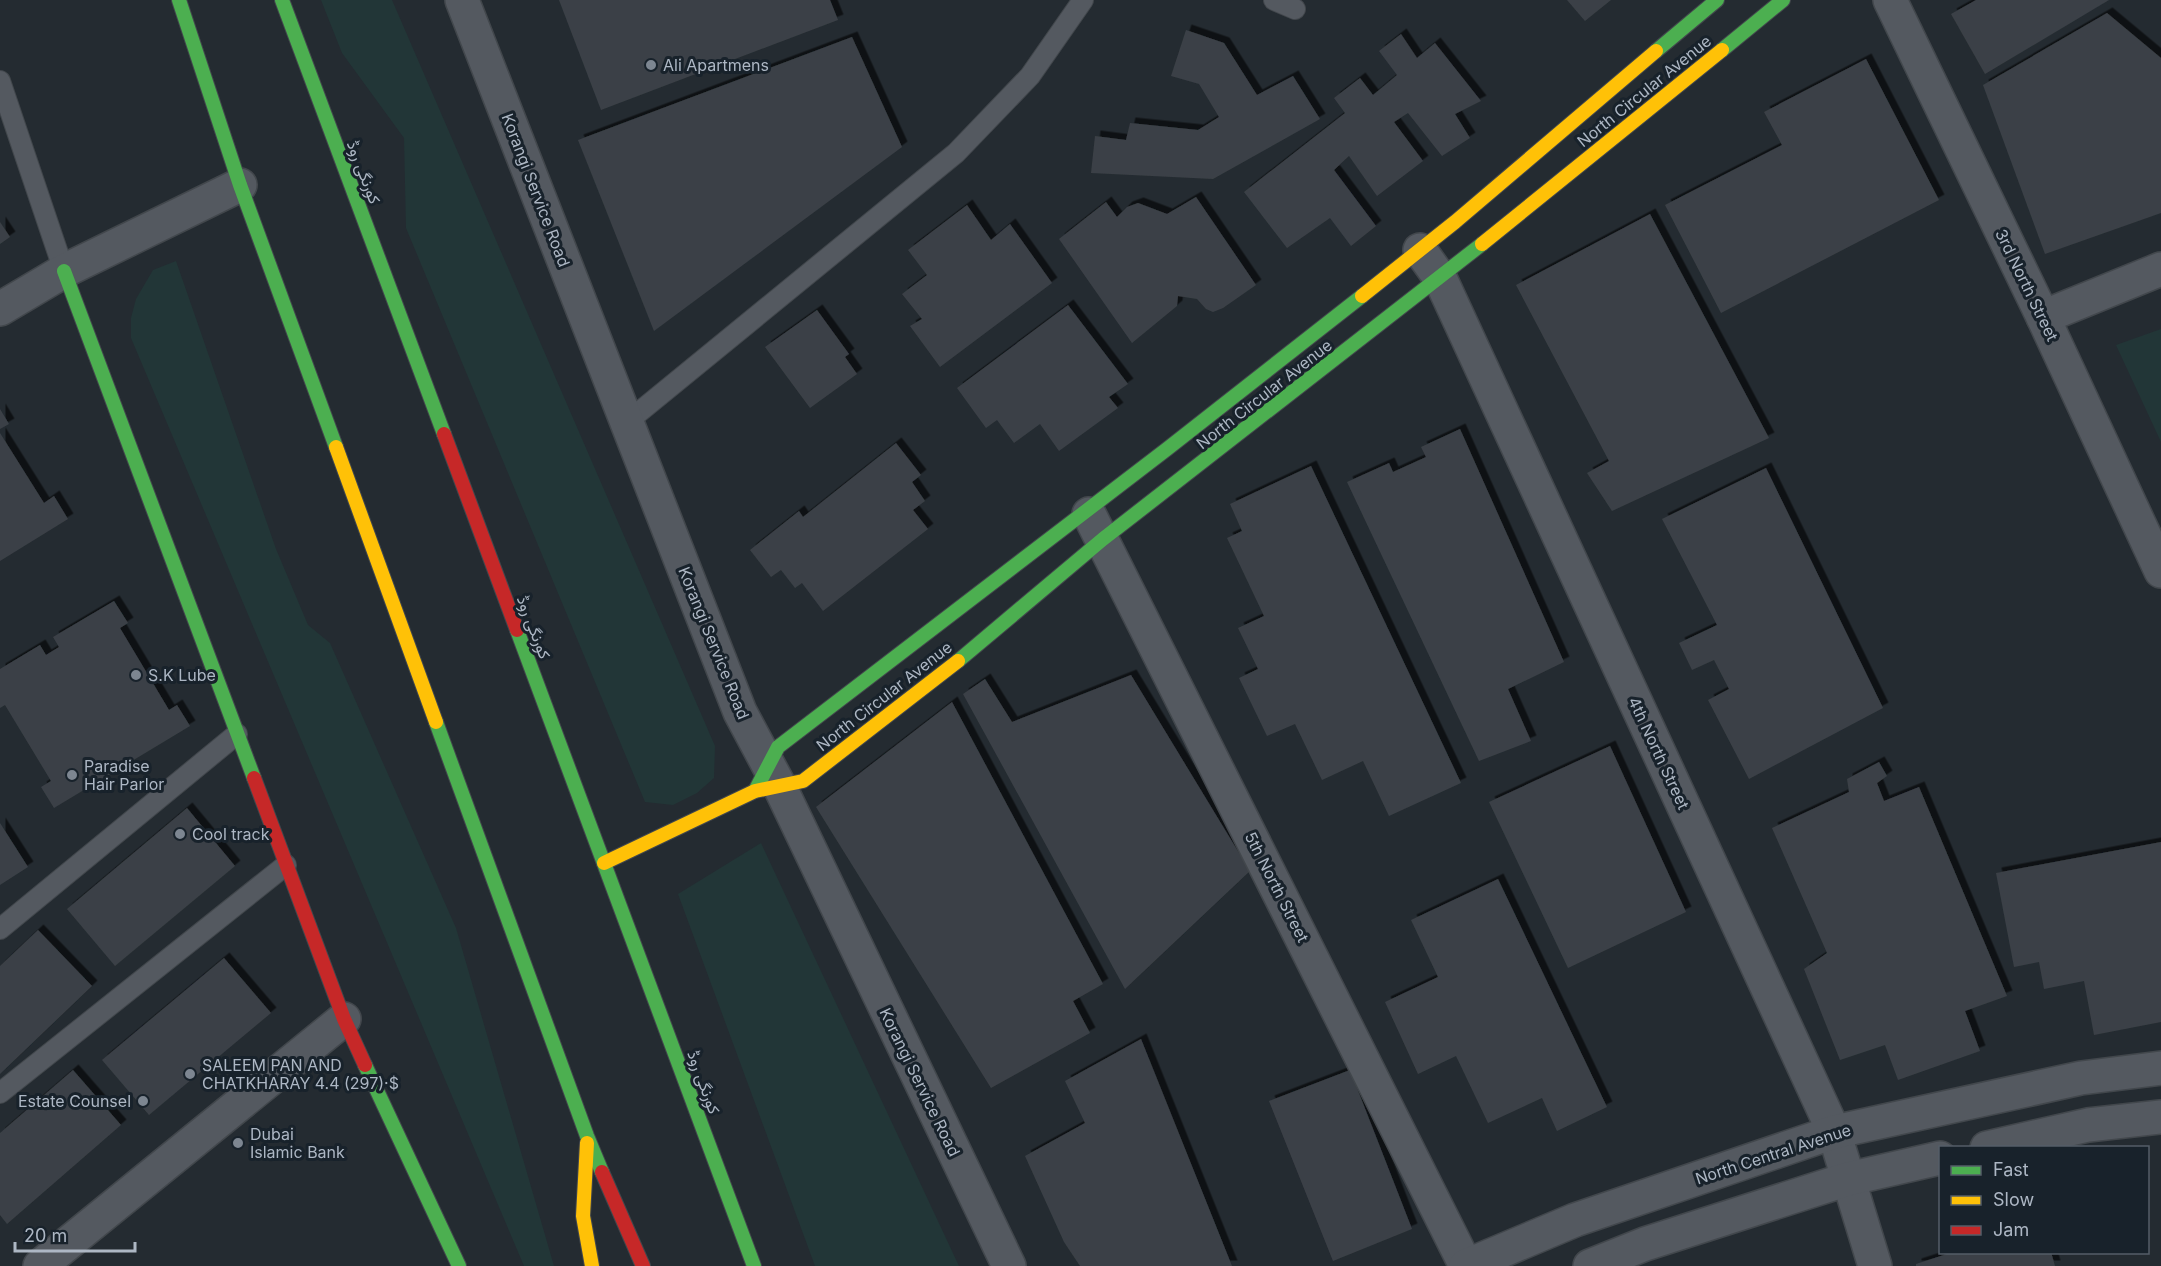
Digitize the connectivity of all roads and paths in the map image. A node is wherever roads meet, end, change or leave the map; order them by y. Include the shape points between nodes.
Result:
1 (179, 0) edge
2 (282, 0) edge
3 (462, 0) edge
4 (1083, 0) edge
5 (1274, 0) edge
6 (1717, 0) edge
7 (1783, 0) edge
8 (1890, 0) edge
9 (1295, 9) dead end
10 (0, 81) edge
11 (240, 185) junction
12 (1420, 250) junction
13 (2161, 269) edge
14 (64, 271) junction
15 (1440, 278) junction
16 (0, 309) edge
17 (2043, 317) junction
18 (627, 422) junction
19 (1087, 510) junction
20 (1103, 539) junction
21 (2161, 571) edge
22 (237, 734) junction
23 (767, 780) junction
24 (604, 863) junction
25 (286, 865) junction
26 (0, 929) edge
27 (344, 1019) junction
28 (2161, 1068) edge
29 (0, 1093) edge
30 (2161, 1117) edge
31 (1834, 1132) junction
32 (587, 1136) junction
33 (1996, 1146) edge
34 (1939, 1158) edge
35 (1848, 1179) junction
36 (52, 1262) edge
37 (459, 1266) edge
38 (592, 1266) edge
39 (644, 1266) edge
40 (754, 1266) edge
41 (1009, 1266) edge
42 (1466, 1266) edge
43 (1590, 1266) edge
44 (1875, 1266) edge

1 - 11 street
2 - 24 street, کورنگی روڈ
3 - 18 street, Korangi Service Road
4 - 18 lane via 1030,76 956,153
5 - 9 lane
6 - 12 street, North Circular Avenue
7 - 15 street, North Circular Avenue
8 - 17 street, 3rd North Street
10 - 14 lane
11 - 14 street
11 - 32 street
12 - 15 street, 4th North Street
12 - 19 street, North Circular Avenue
13 - 17 street
14 - 16 street
14 - 22 street
15 - 20 street, North Circular Avenue
15 - 31 street, 4th North Street
17 - 21 street, 3rd North Street
18 - 23 street, Korangi Service Road
19 - 20 street, 5th North Street
19 - 23 street, North Circular Avenue via 778,747
20 - 23 street, North Circular Avenue via 956,662 803,781
20 - 42 street, 5th North Street
22 - 25 street
22 - 26 lane
23 - 24 street, North Circular Avenue
23 - 41 street, Korangi Service Road
24 - 40 street, کورنگی روڈ
25 - 27 street
25 - 29 lane
27 - 36 street
27 - 37 street
28 - 31 street, North Central Avenue via 2081,1078
30 - 33 street via 2088,1125
31 - 35 street, 4th North Street
31 - 42 street, North Central Avenue via 1575,1220
32 - 38 street via 583,1216
32 - 39 street
34 - 35 street
35 - 43 street via 1645,1244
35 - 44 street, 4th North Street

